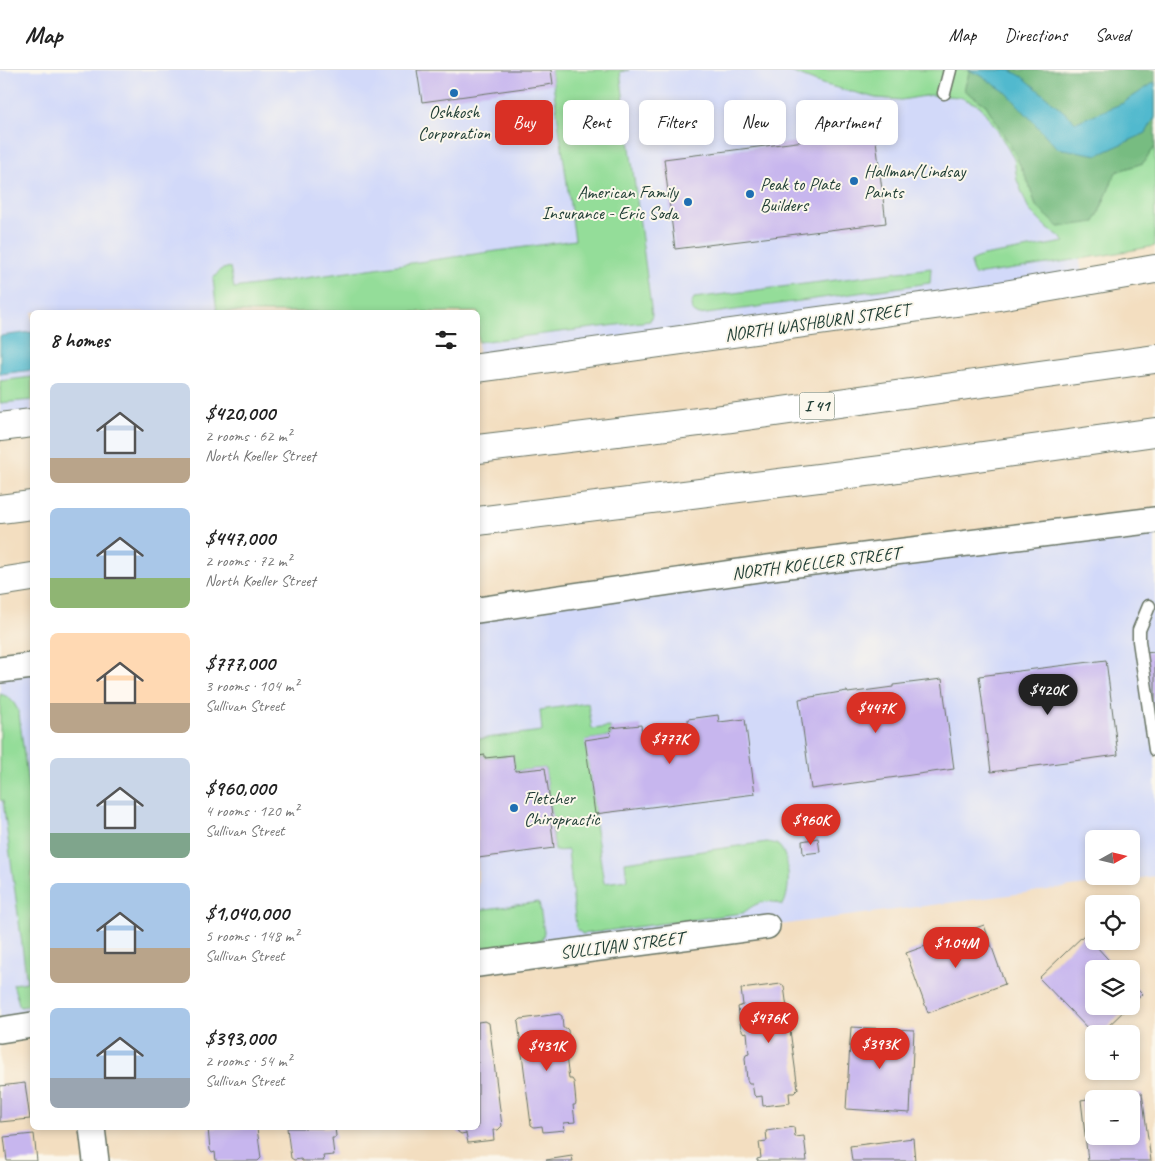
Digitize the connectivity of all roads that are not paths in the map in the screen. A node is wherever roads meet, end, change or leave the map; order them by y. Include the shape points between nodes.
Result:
1 (950, 70) edge
2 (944, 93) dead end
3 (1155, 269) edge
4 (1155, 359) edge
5 (480, 368) edge
6 (30, 423) edge
7 (0, 427) edge
8 (1155, 432) edge
9 (480, 449) edge
10 (30, 505) edge
11 (0, 509) edge
12 (1155, 520) edge
13 (480, 521) edge
14 (30, 578) edge
15 (0, 582) edge
16 (1149, 606) dead end
17 (480, 610) edge
18 (30, 666) edge
19 (0, 670) edge
20 (1155, 750) edge
21 (767, 926) dead end
22 (480, 964) edge
23 (30, 1025) edge
24 (0, 1030) edge
25 (92, 1130) edge
26 (96, 1161) edge

1 - 2 lane
3 - 5 main road, NORTH WASHBURN STREET via 993,297
4 - 9 main road, I 41
6 - 7 main road
8 - 13 main road
10 - 11 main road
12 - 17 street, NORTH KOELLER STREET via 766,568
14 - 15 main road
16 - 20 lane via 1139,630 1139,641
18 - 19 street
21 - 22 street, SULLIVAN STREET
23 - 24 street
25 - 26 street

